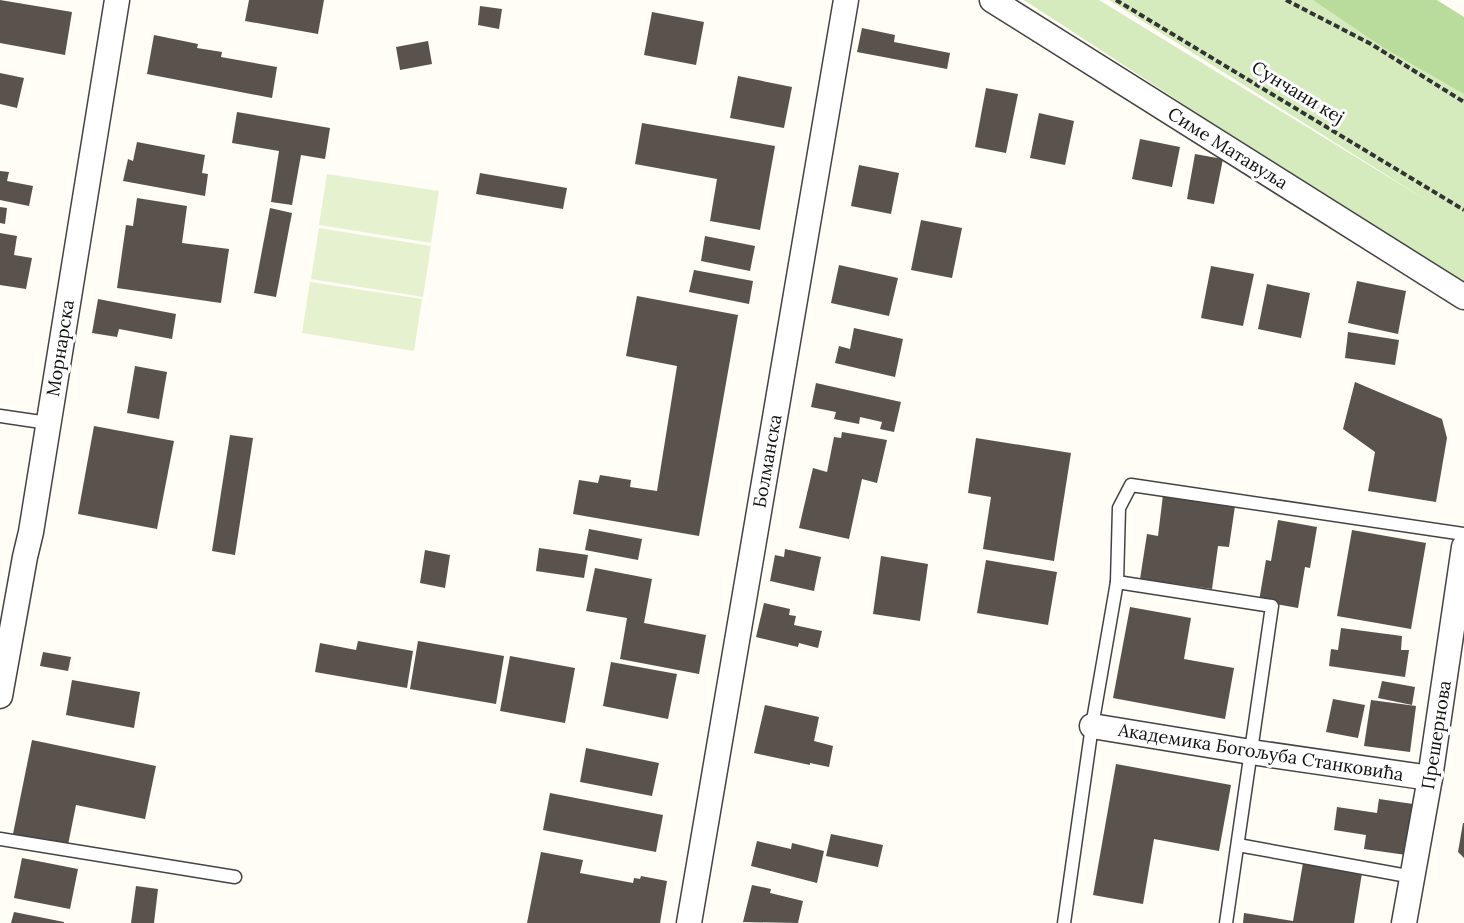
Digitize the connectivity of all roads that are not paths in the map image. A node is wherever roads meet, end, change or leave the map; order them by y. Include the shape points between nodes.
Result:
1 (117, 0) edge
2 (846, 0) edge
3 (992, 0) edge
4 (1464, 297) edge
5 (0, 416) edge
6 (48, 423) junction
7 (1464, 534) edge
8 (1464, 547) edge
9 (1118, 582) junction
10 (0, 696) edge
11 (1092, 726) junction
12 (1251, 752) junction
13 (1430, 778) junction
14 (0, 839) edge
15 (1238, 845) junction
16 (235, 877) dead end
17 (1413, 877) junction
18 (689, 923) edge
19 (1064, 923) edge
20 (1226, 923) edge
21 (1404, 923) edge

1 - 6 street, Морнарска
2 - 18 street, Болманска
3 - 4 street, Симе Матавуља
5 - 6 lane
6 - 10 street, Морнарска
7 - 9 lane via 1131,485 1119,508
8 - 13 street, Прешернова
9 - 11 lane
9 - 12 lane via 1272,606
11 - 12 street, Академика Богољуба Станковића
11 - 19 lane
12 - 13 street, Академика Богољуба Станковића
12 - 15 lane
13 - 17 street, Прешернова
14 - 16 lane
15 - 17 lane
15 - 20 lane
17 - 21 street, Прешернова

